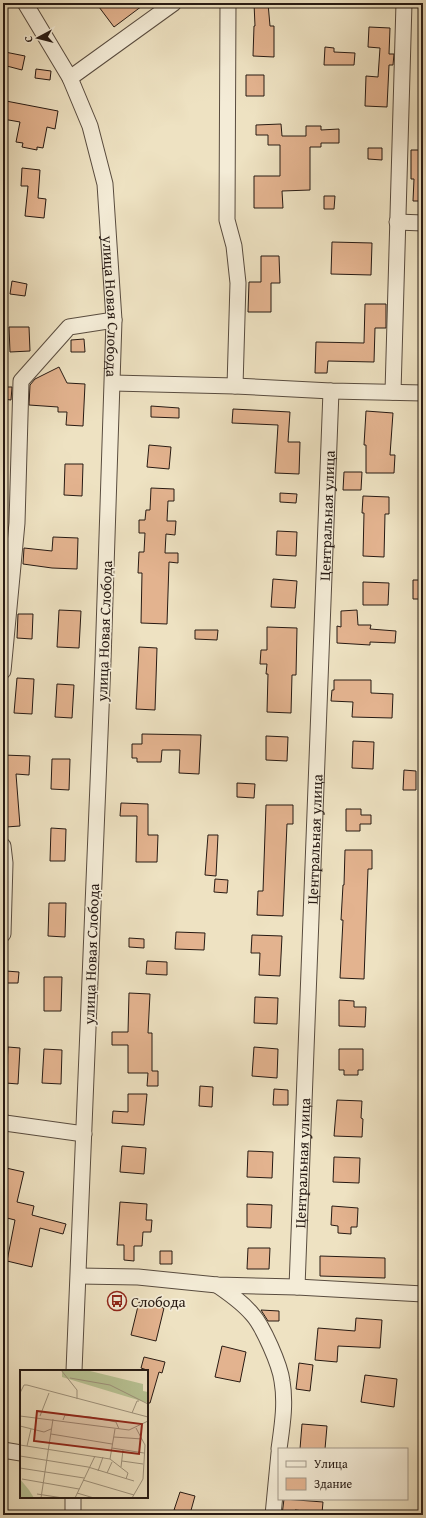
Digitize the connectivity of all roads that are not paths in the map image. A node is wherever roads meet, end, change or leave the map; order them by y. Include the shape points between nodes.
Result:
1 (25, 3) edge
2 (174, 3) edge
3 (228, 3) edge
4 (404, 3) edge
5 (70, 78) junction
6 (397, 222) junction
7 (423, 224) edge
8 (114, 320) junction
9 (113, 383) junction
10 (235, 386) junction
11 (331, 391) junction
12 (393, 392) junction
13 (423, 393) edge
14 (3, 671) edge
15 (3, 846) edge
16 (3, 934) edge
17 (3, 1121) edge
18 (84, 1134) junction
19 (79, 1276) junction
20 (217, 1285) junction
21 (297, 1287) junction
22 (423, 1294) edge
23 (74, 1370) edge
24 (279, 1448) edge
25 (3, 1450) edge
26 (20, 1454) edge
27 (278, 1462) edge
28 (73, 1498) edge
29 (73, 1515) edge
30 (272, 1515) edge

1 - 5 street, улица Новая Слобода
2 - 5 street
3 - 10 street via 227,220 234,246 238,283
4 - 6 street
5 - 8 street, улица Новая Слобода via 90,126 105,184
6 - 7 street
6 - 12 street
8 - 9 street, улица Новая Слобода
8 - 14 street via 69,327 21,381 16,523
9 - 10 street
9 - 18 street, улица Новая Слобода
10 - 11 street
11 - 12 street
11 - 21 street, Центральная улица
12 - 13 street
15 - 16 street
17 - 18 street
18 - 19 street, улица Новая Слобода
19 - 20 street via 138,1277
19 - 23 street, улица Новая Слобода
20 - 21 street
20 - 24 street via 238,1299 254,1315 273,1351 282,1381 284,1410
21 - 22 street
25 - 26 street
27 - 30 street
28 - 29 street

